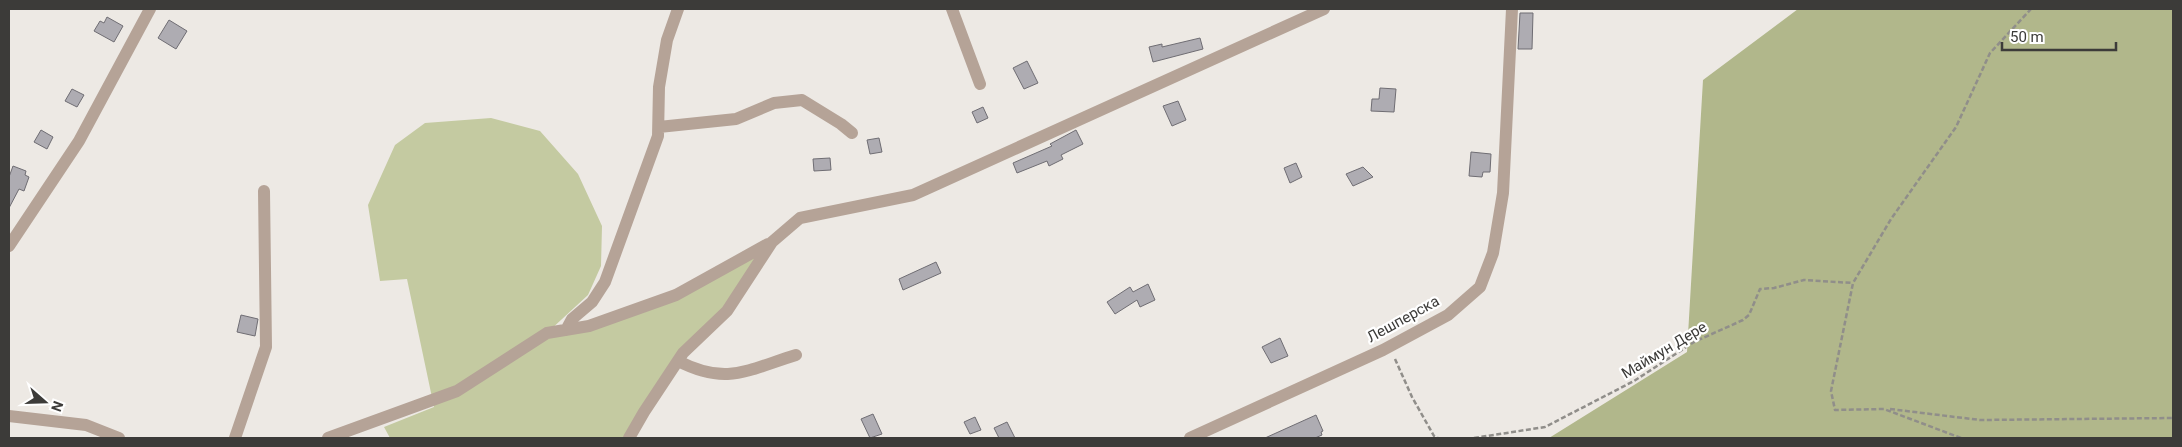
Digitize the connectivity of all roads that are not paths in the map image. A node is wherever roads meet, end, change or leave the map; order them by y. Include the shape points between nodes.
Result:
1 (150, 9) edge
2 (678, 9) edge
3 (952, 9) edge
4 (1324, 9) edge
5 (1512, 9) edge
6 (980, 84) dead end
7 (660, 126) junction
8 (852, 133) dead end
9 (264, 191) dead end
10 (772, 242) junction
11 (9, 246) edge
12 (566, 330) junction
13 (796, 355) dead end
14 (678, 361) junction
15 (9, 416) edge
16 (119, 438) edge
17 (235, 438) edge
18 (328, 438) edge
19 (629, 438) edge
20 (1190, 438) edge

1 - 11 street via 79,141
2 - 7 street via 667,40 659,87
3 - 6 street
4 - 10 street via 913,195 800,218
5 - 20 street, Лешперска via 1503,193 1493,253 1480,287 1448,315 1390,346
7 - 8 street via 736,120 774,103 802,100
7 - 12 street via 605,282 592,302 572,319
9 - 17 street via 266,347
10 - 12 street via 676,295 589,326
10 - 14 street via 727,311
12 - 18 street via 547,333 457,391
13 - 14 street via 723,376 700,372
14 - 19 street
15 - 16 street via 86,425

